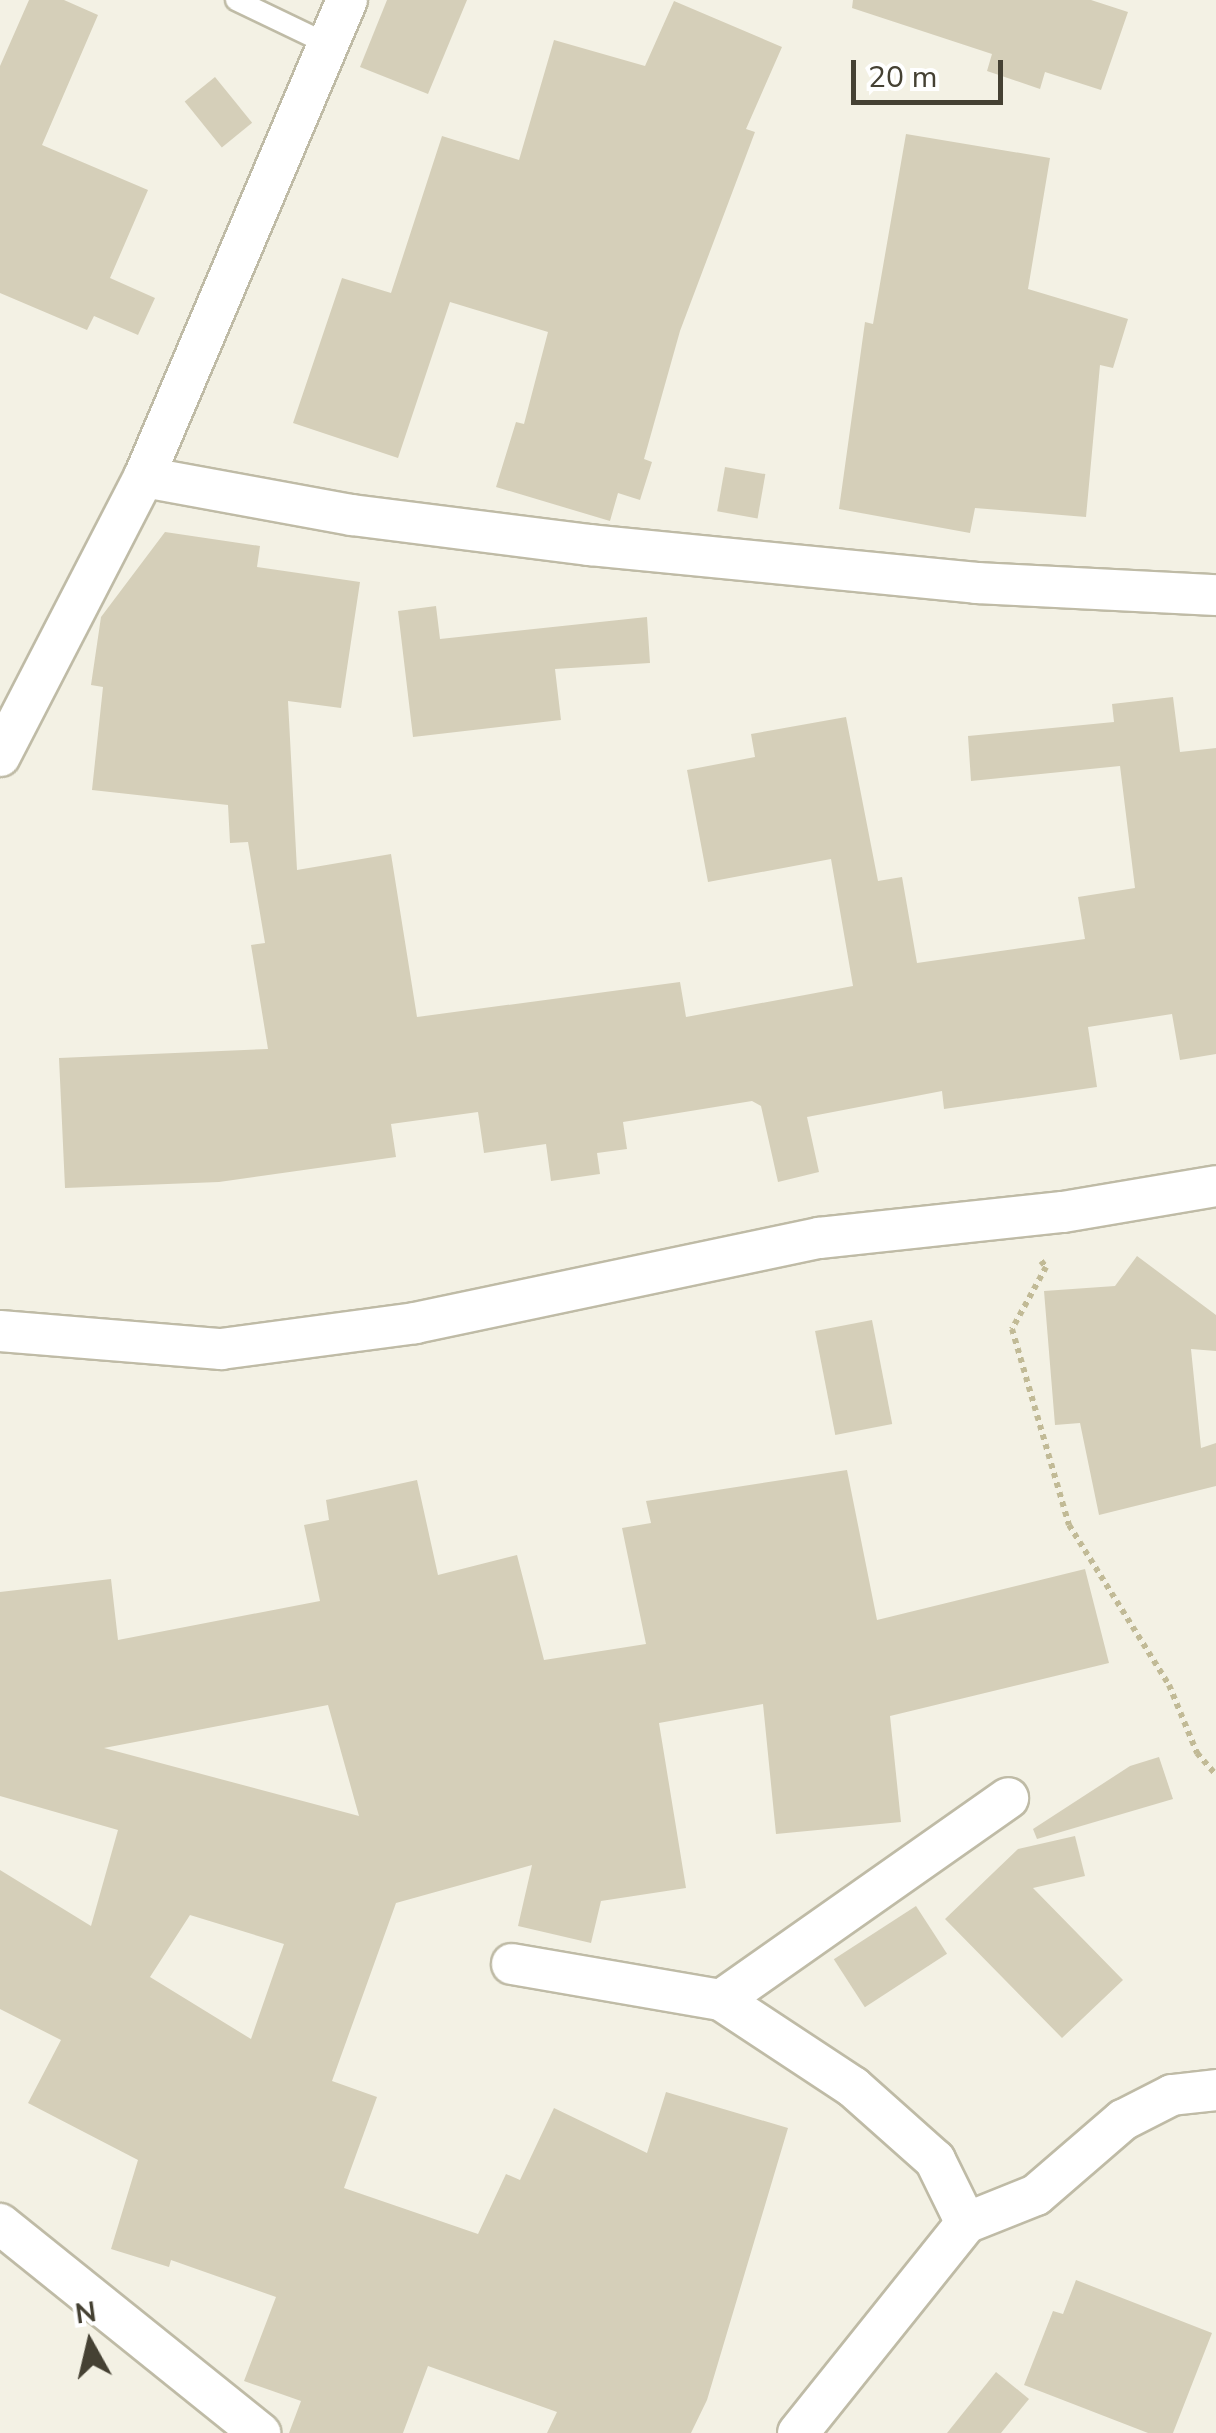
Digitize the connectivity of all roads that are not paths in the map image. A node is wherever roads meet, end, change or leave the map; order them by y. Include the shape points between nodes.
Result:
1 (236, 0) edge
2 (347, 0) edge
3 (328, 44) junction
4 (144, 477) junction
5 (1216, 596) edge
6 (0, 756) edge
7 (1216, 1186) edge
8 (0, 1331) edge
9 (1008, 1798) dead end
10 (512, 1964) dead end
11 (720, 2000) junction
12 (1216, 2090) edge
13 (966, 2223) junction
14 (0, 2224) edge
15 (260, 2433) edge
16 (798, 2433) edge

1 - 3 lane
2 - 3 street
3 - 4 street
4 - 5 street via 352,515 590,545 977,582
4 - 6 street
7 - 8 street via 819,1238 415,1323 221,1349
9 - 11 street
10 - 11 street
11 - 13 street via 853,2088 936,2160
12 - 13 street via 1172,2095 1123,2120 1036,2196
13 - 16 street
14 - 15 street

